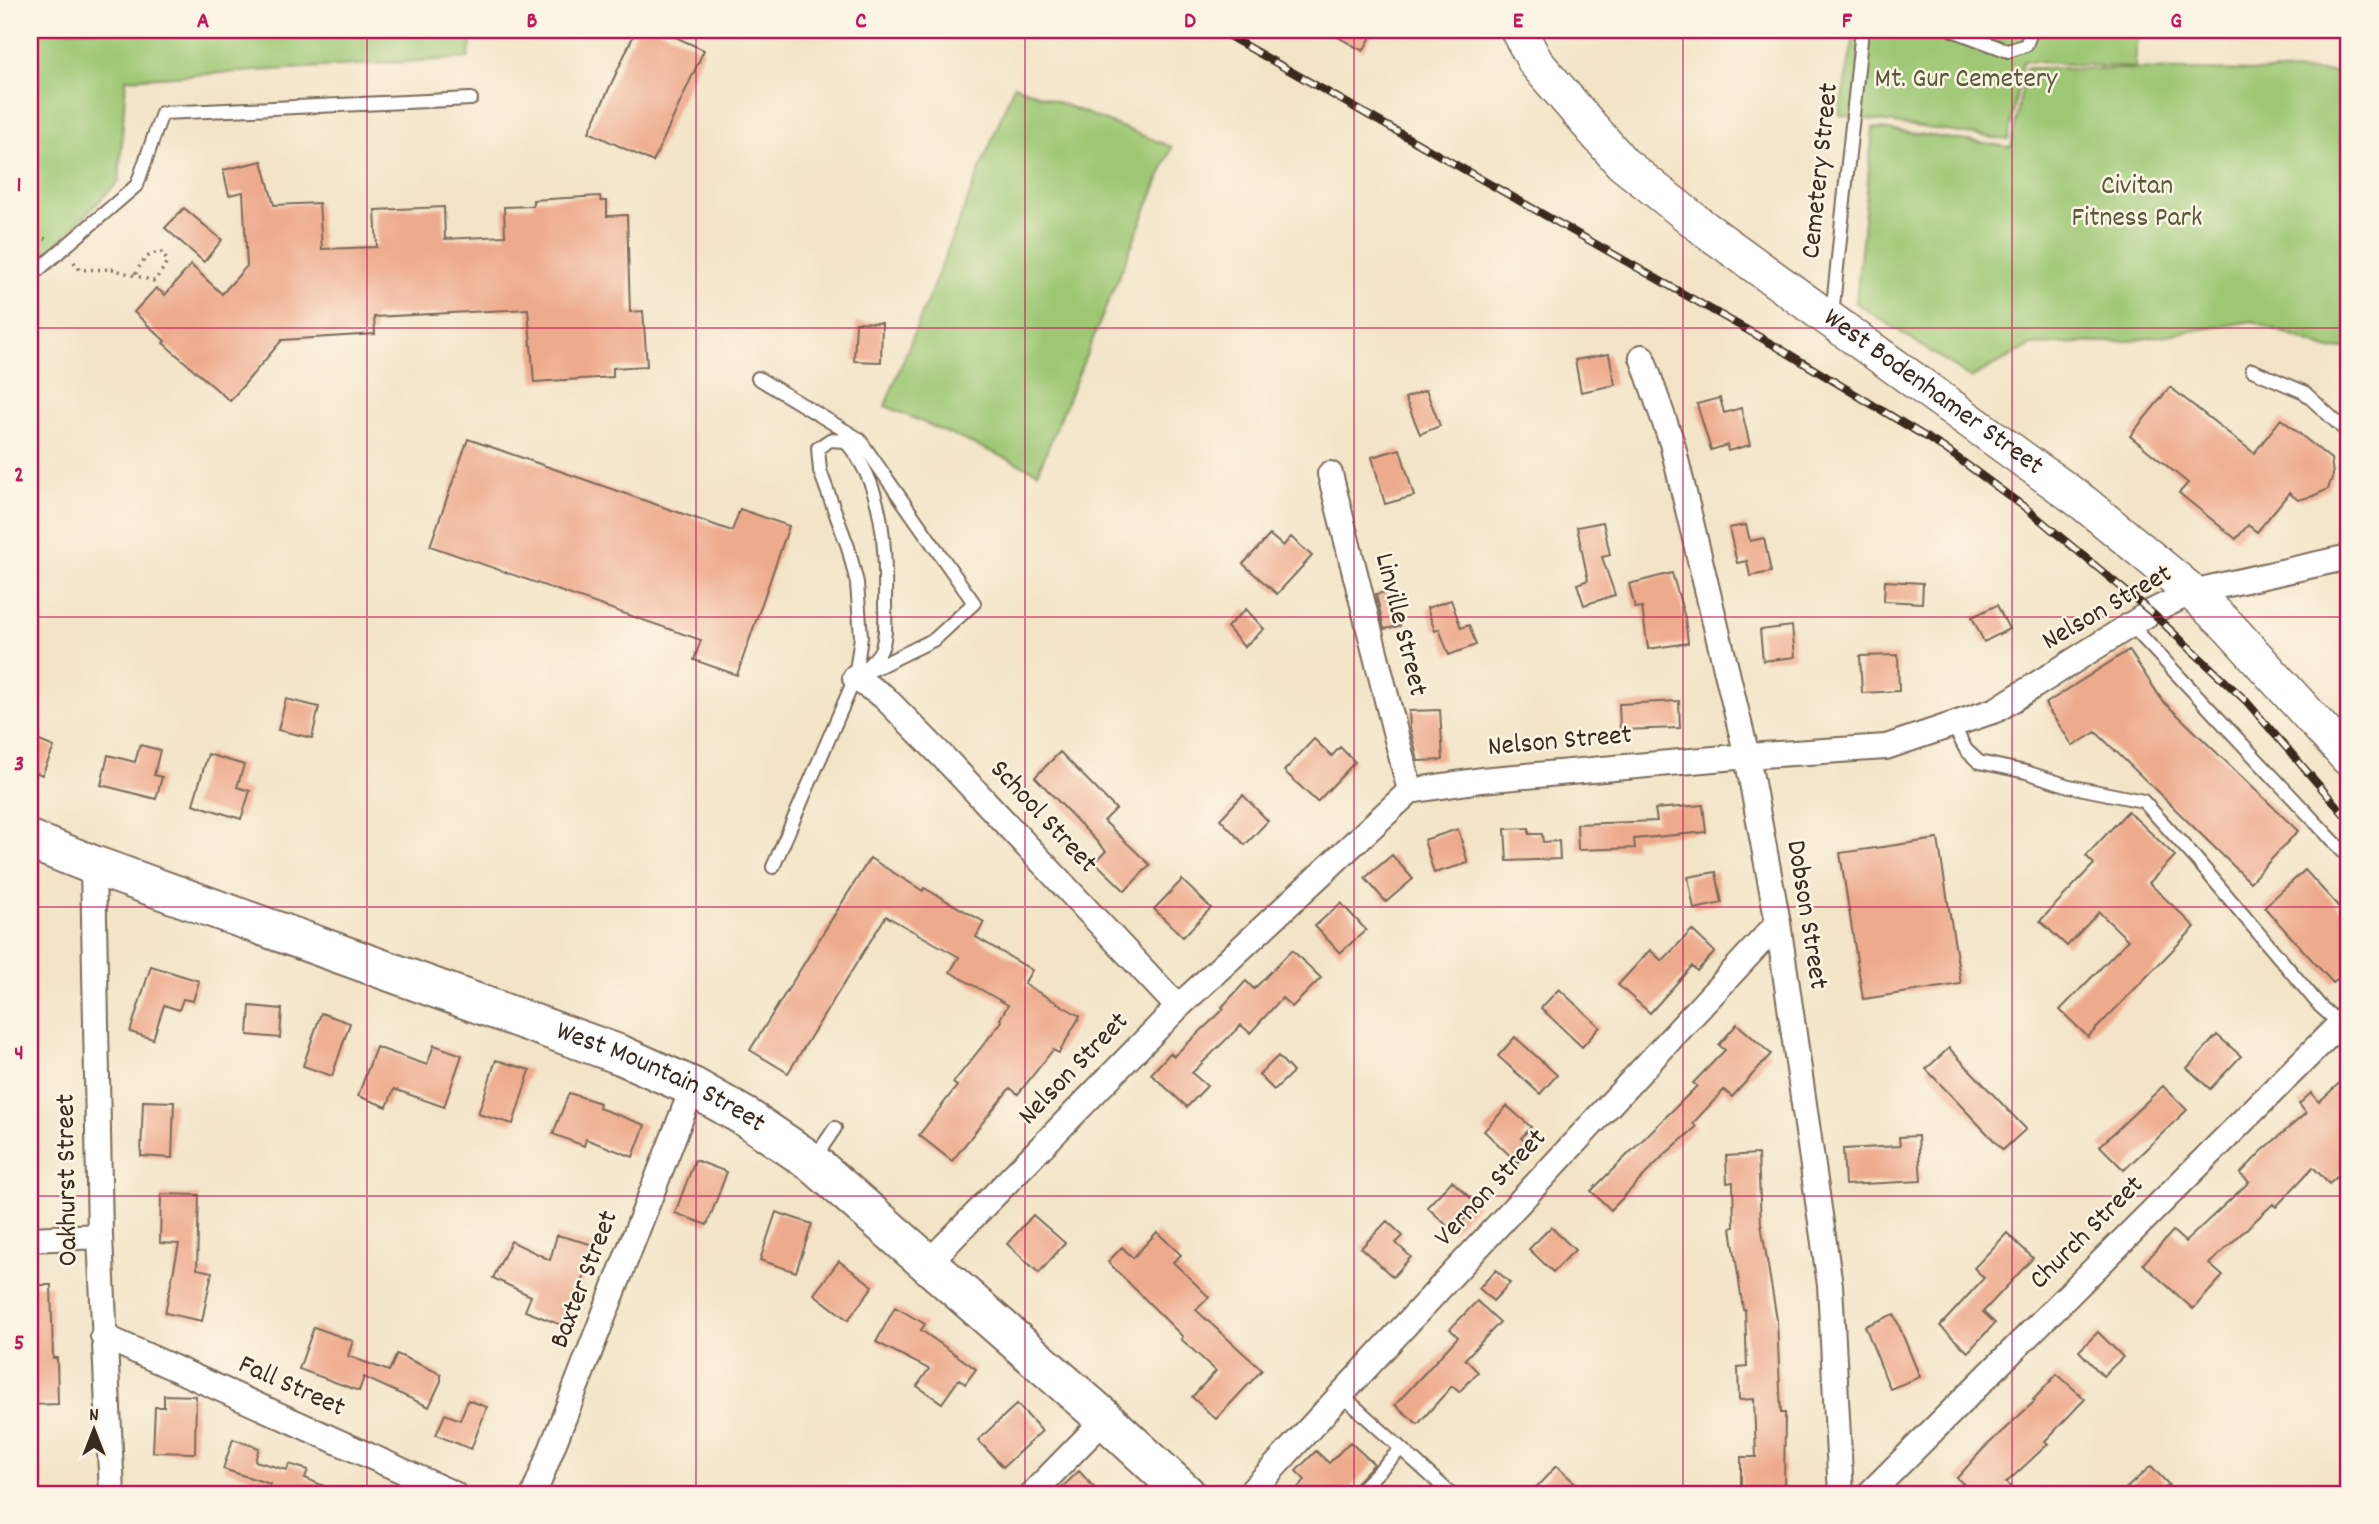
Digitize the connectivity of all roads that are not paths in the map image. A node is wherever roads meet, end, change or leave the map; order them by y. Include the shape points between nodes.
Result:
1 (1518, 30) edge
2 (1862, 30) edge
3 (1952, 30) edge
4 (2032, 30) edge
5 (471, 99) dead end
6 (30, 277) edge
7 (1831, 318) junction
8 (1642, 358) dead end
9 (2252, 370) dead end
10 (758, 378) dead end
11 (2349, 438) edge
12 (1330, 474) dead end
13 (2349, 557) edge
14 (2192, 593) junction
15 (2131, 625) junction
16 (855, 678) junction
17 (1953, 725) junction
18 (1747, 756) junction
19 (2349, 759) edge
20 (1410, 790) junction
21 (30, 840) edge
22 (2349, 858) edge
23 (93, 865) junction
24 (773, 867) dead end
25 (1778, 923) junction
26 (1178, 1007) junction
27 (2344, 1020) edge
28 (693, 1087) junction
29 (835, 1128) dead end
30 (812, 1162) junction
31 (100, 1236) junction
32 (30, 1238) edge
33 (928, 1265) junction
34 (103, 1336) junction
35 (1342, 1395) junction
36 (1105, 1419) junction
37 (1401, 1449) junction
38 (112, 1494) edge
39 (454, 1494) edge
40 (534, 1494) edge
41 (1032, 1494) edge
42 (1186, 1494) edge
43 (1249, 1494) edge
44 (1356, 1494) edge
45 (1451, 1494) edge
46 (1841, 1494) edge
47 (1870, 1494) edge

1 - 7 main road, West Bodenhamer Street via 1536,63 1622,163 1705,229
2 - 7 lane, Cemetery Street
3 - 4 lane via 2008,51 2026,45
5 - 6 lane via 162,113 137,185
7 - 14 main road, West Bodenhamer Street via 2085,504
8 - 18 street, Dobson Street via 1672,443
9 - 11 lane via 2304,392
10 - 16 lane via 859,439 974,604 935,639
12 - 20 street, Linville Street
13 - 14 street, Nelson Street
14 - 15 street, Nelson Street
14 - 19 main road, West Bodenhamer Street via 2229,627
15 - 17 street, Nelson Street via 1996,710
15 - 22 lane
16 - 16 lane via 880,651 886,552 875,494 859,456 845,441 830,440 818,449 820,471 857,583 861,636
16 - 24 lane
16 - 26 street, School Street via 883,696 949,763
17 - 18 street, Nelson Street via 1886,747
17 - 27 lane via 1966,750 1979,762 2143,801 2320,1006
18 - 20 street, Nelson Street
18 - 25 street, Dobson Street
20 - 26 street, Nelson Street
21 - 23 main road, West Mountain Street
23 - 28 main road, West Mountain Street via 621,1055
23 - 31 street, Oakhurst Street
25 - 35 street, Vernon Street
25 - 46 street, Dobson Street via 1830,1285
26 - 33 street, Nelson Street
27 - 47 street, Church Street
28 - 30 main road, West Mountain Street
28 - 40 street, Baxter Street
29 - 30 lane
30 - 33 main road, West Mountain Street
31 - 32 street
31 - 34 street, Oakhurst Street
33 - 36 main road, West Mountain Street
34 - 38 street, Oakhurst Street
34 - 39 street, Fall Street
35 - 37 lane
35 - 43 street, Vernon Street
36 - 41 street
36 - 42 main road, West Mountain Street
37 - 44 lane
37 - 45 lane

